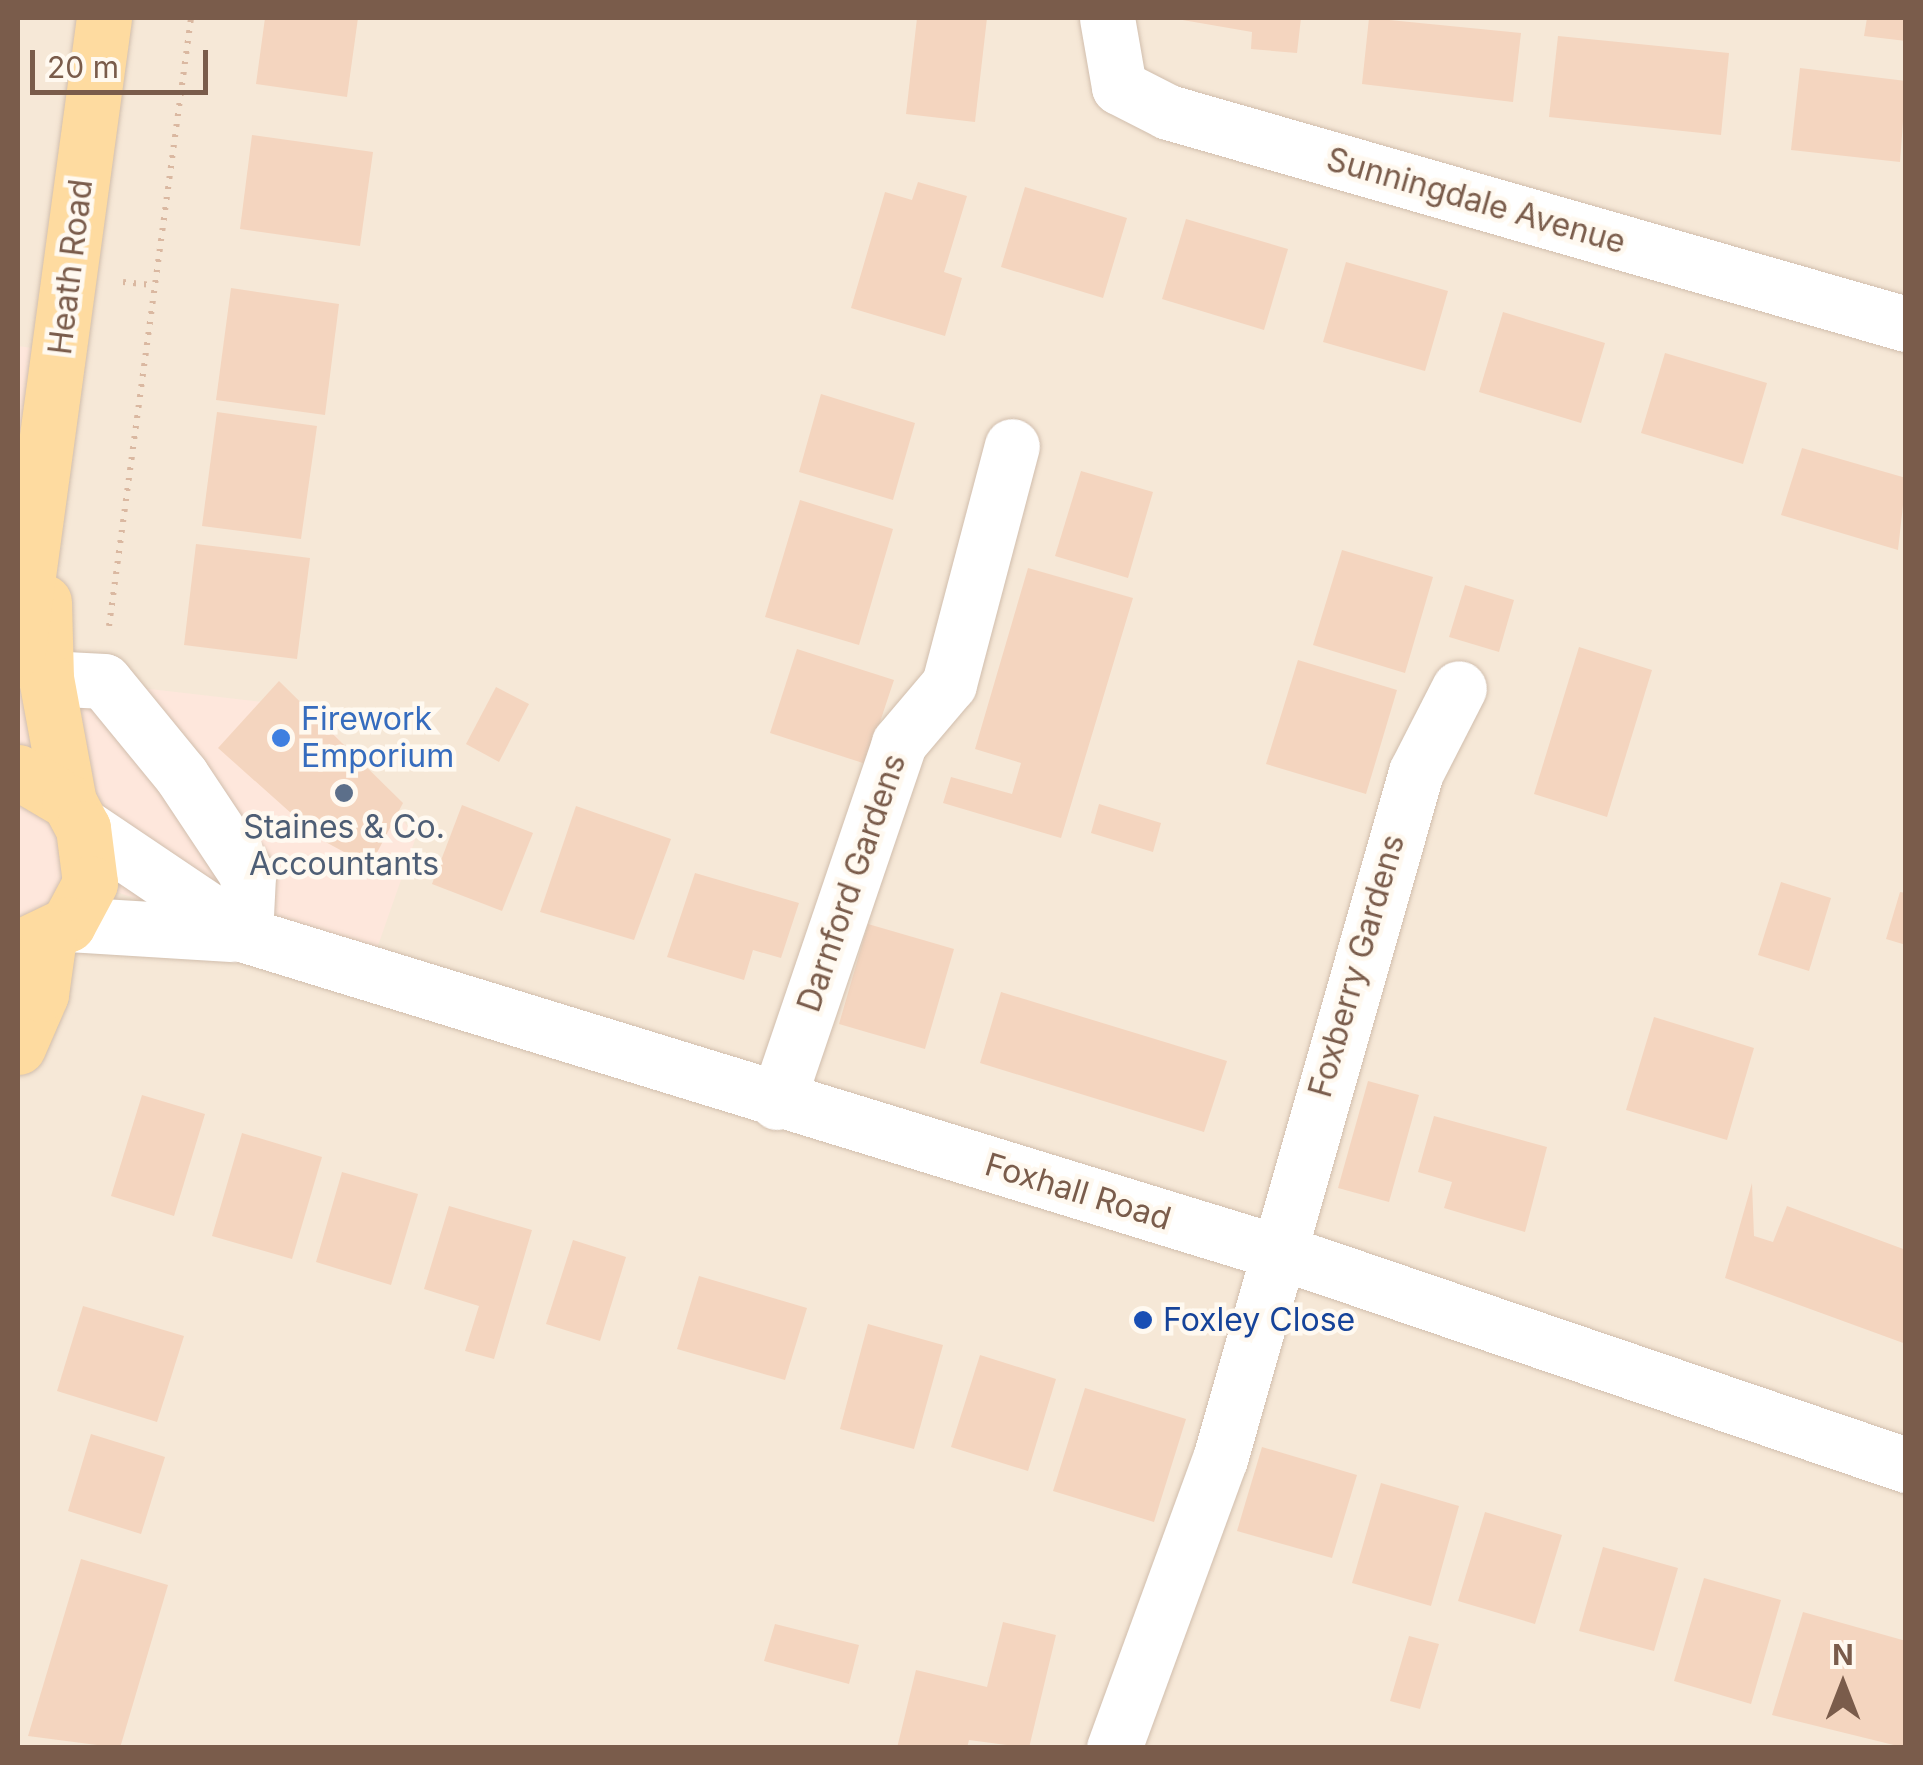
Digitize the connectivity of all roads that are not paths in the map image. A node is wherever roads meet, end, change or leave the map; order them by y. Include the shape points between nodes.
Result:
1 (104, 18) edge
2 (1107, 18) edge
3 (1906, 324) edge
4 (36, 412) edge
5 (1012, 446) dead end
6 (32, 664) edge
7 (1460, 688) dead end
8 (18, 772) edge
9 (75, 814) junction
10 (245, 935) junction
11 (45, 936) edge
12 (18, 1047) edge
13 (777, 1102) junction
14 (1274, 1251) junction
15 (1906, 1466) edge
16 (1114, 1748) edge

1 - 4 main road, Heath Road
2 - 3 street, Sunningdale Avenue via 1119,87 1168,112
4 - 6 main road, Heath Road via 42,516
5 - 13 street, Darnford Gardens via 949,684 899,743
6 - 9 main road, Heath Road
6 - 10 street via 104,680 248,876
7 - 14 street, Foxberry Gardens via 1416,772
8 - 9 main road
9 - 10 street, Foxhall Road
9 - 11 main road, Heath Road via 90,883
10 - 11 street, Foxhall Road
10 - 13 street, Foxhall Road
11 - 12 main road, Heath Road via 41,994
13 - 14 street, Foxhall Road
14 - 15 street, Foxhall Road
14 - 16 street via 1220,1459

